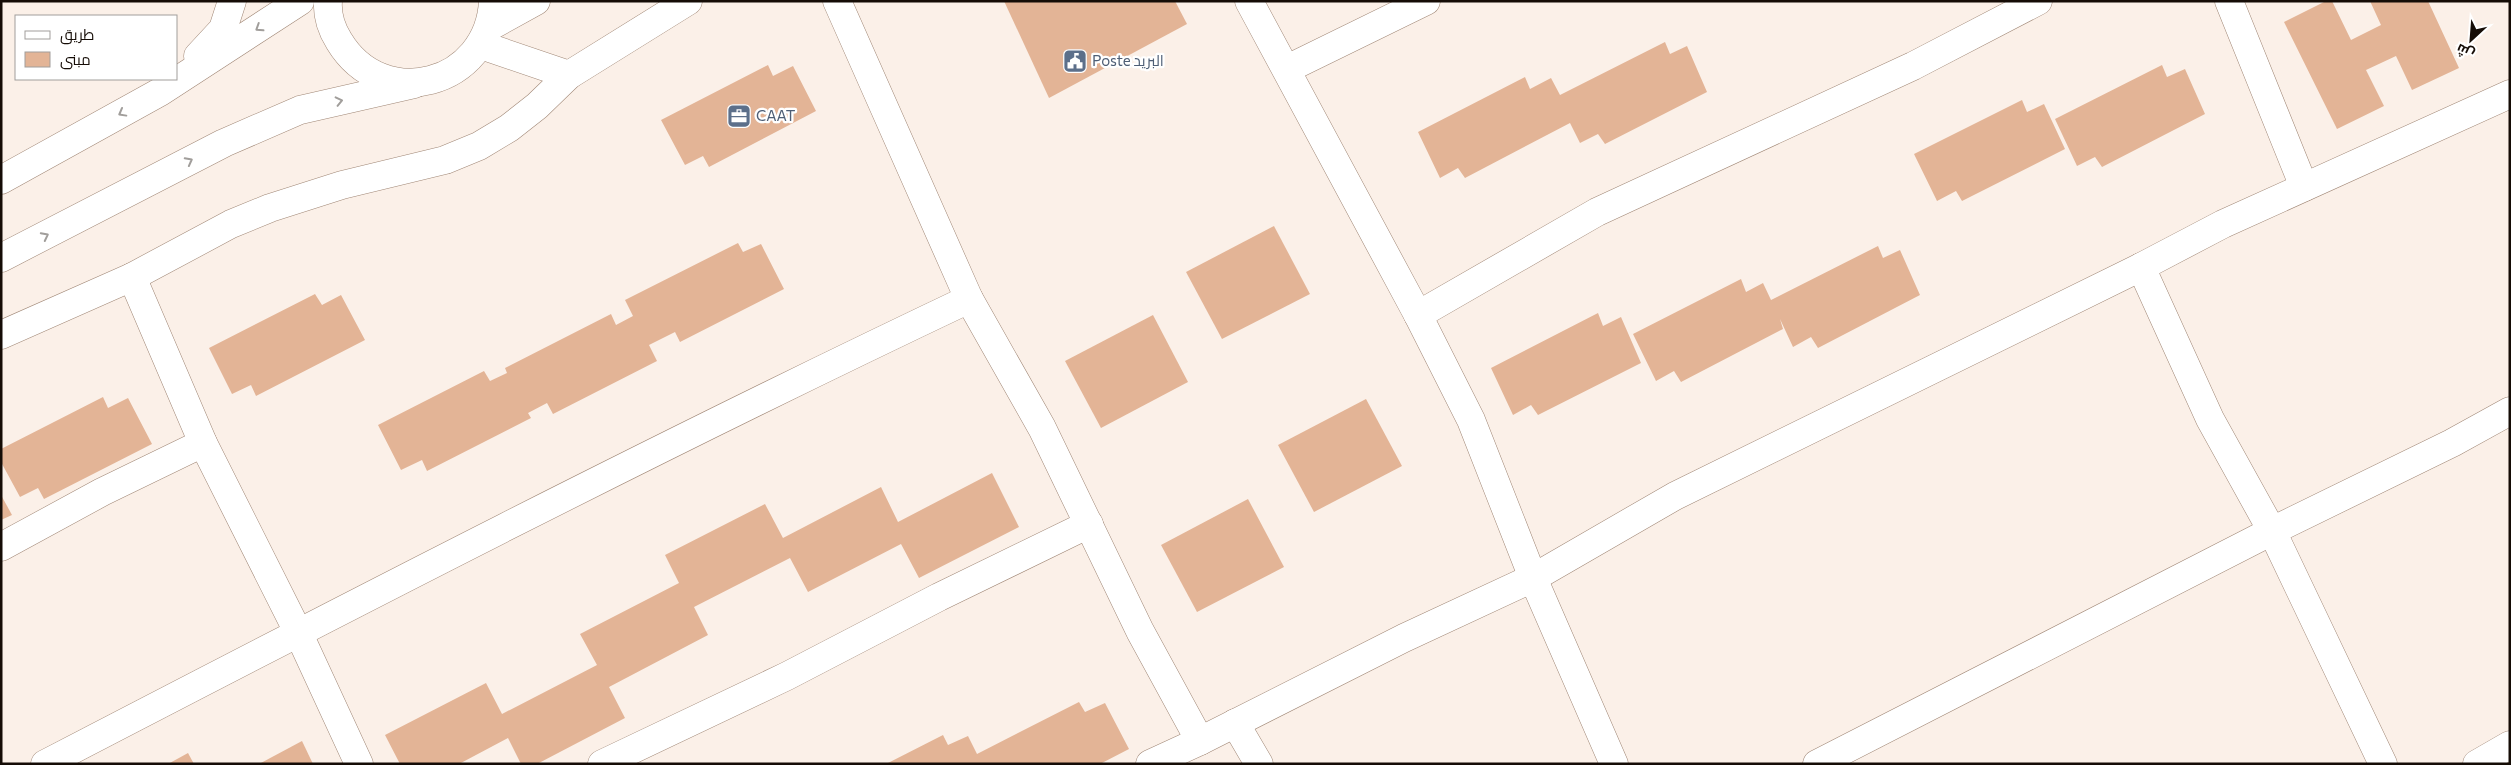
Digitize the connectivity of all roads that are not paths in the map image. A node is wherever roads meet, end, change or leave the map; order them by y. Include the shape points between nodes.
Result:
1 (232, 1) edge
2 (300, 1) edge
3 (328, 1) edge
4 (536, 1) edge
5 (688, 1) edge
6 (837, 1) edge
7 (1249, 1) edge
8 (1426, 1) edge
9 (2038, 1) edge
10 (2229, 1) edge
11 (487, 25) edge
12 (1287, 68) junction
13 (178, 74) edge
14 (569, 75) junction
15 (178, 77) edge
16 (170, 82) edge
17 (414, 84) junction
18 (2510, 94) edge
19 (1, 180) edge
20 (2304, 187) junction
21 (1, 258) edge
22 (2141, 267) junction
23 (132, 277) junction
24 (969, 299) junction
25 (1418, 314) junction
26 (1, 335) edge
27 (2510, 411) edge
28 (203, 443) junction
29 (1089, 524) junction
30 (2272, 531) junction
31 (1, 547) edge
32 (1533, 578) junction
33 (298, 632) junction
34 (1235, 724) junction
35 (1200, 741) junction
36 (2510, 745) edge
37 (618, 761) edge
38 (45, 764) edge
39 (359, 764) edge
40 (1150, 764) edge
41 (1259, 764) edge
42 (1614, 764) edge
43 (1817, 764) edge
44 (2383, 764) edge
45 (2477, 764) edge

1 - 13 main road via 223,29
2 -> 15 main road
3 - 17 main road via 334,32 347,54 366,71 389,80
4 - 11 main road
5 - 14 main road
6 - 24 main road
7 - 12 main road
8 - 12 main road
9 - 25 main road via 1913,66 1597,212
10 - 20 main road
11 - 14 main road
11 - 17 main road via 457,70
12 - 25 main road
14 - 23 main road via 537,106 479,146 445,160 342,185 270,208 231,224
16 -> 19 main road
21 -> 17 main road via 224,143 300,110
18 - 20 main road
20 - 22 main road
22 - 30 main road via 2210,419
22 - 32 main road via 1675,496
23 - 26 main road
23 - 28 main road
24 - 29 main road via 1042,428
24 - 33 main road via 562,497
25 - 32 main road via 1471,420
27 - 30 main road
28 - 31 main road via 102,492
28 - 33 main road
29 - 35 main road via 1140,631
29 - 37 main road via 939,596
30 - 43 main road
30 - 44 main road
32 - 34 main road via 1404,638
32 - 42 main road
33 - 38 main road
33 - 39 main road
34 - 35 main road
34 - 41 main road
35 - 40 main road
36 - 45 main road

